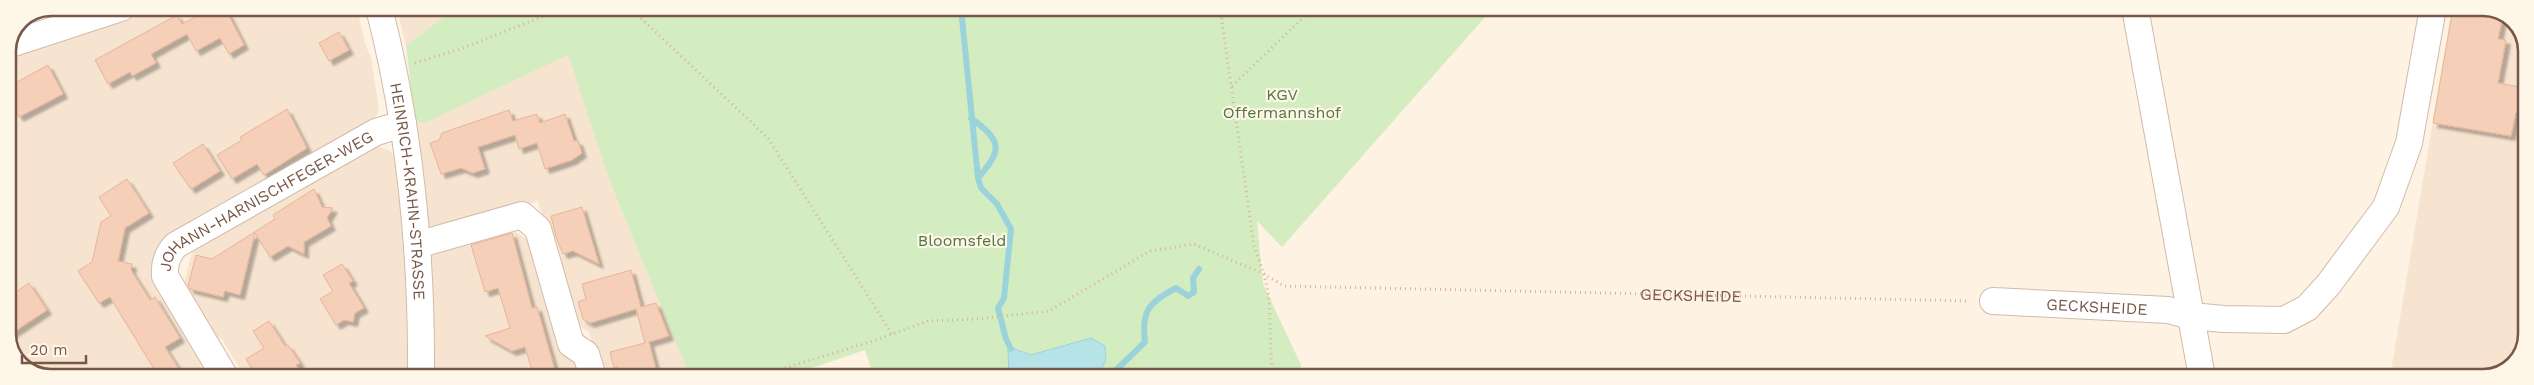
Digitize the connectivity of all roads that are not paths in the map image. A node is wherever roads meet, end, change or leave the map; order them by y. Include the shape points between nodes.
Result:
1 (96, 16) edge
2 (381, 16) edge
3 (2137, 17) edge
4 (2430, 17) edge
5 (18, 42) edge
6 (403, 124) junction
7 (417, 245) junction
8 (1993, 301) road end
9 (2191, 316) junction
10 (221, 368) edge
11 (421, 368) edge
12 (590, 368) edge
13 (2200, 369) edge

1 - 5 street
2 - 6 street, HEINRICH-KRAHN-STRASSE via 395,70
3 - 9 street
4 - 9 street, GECKSHEIDE via 2409,143 2386,207 2328,285 2308,308 2284,320
6 - 7 street, HEINRICH-KRAHN-STRASSE
6 - 10 street, JOHANN-HARNISCHFEGER-WEG via 376,132 170,250 164,266 165,276
7 - 11 street, HEINRICH-KRAHN-STRASSE
7 - 12 street via 522,215 538,229 571,344 586,354
8 - 9 street, GECKSHEIDE via 2168,310
9 - 13 street

